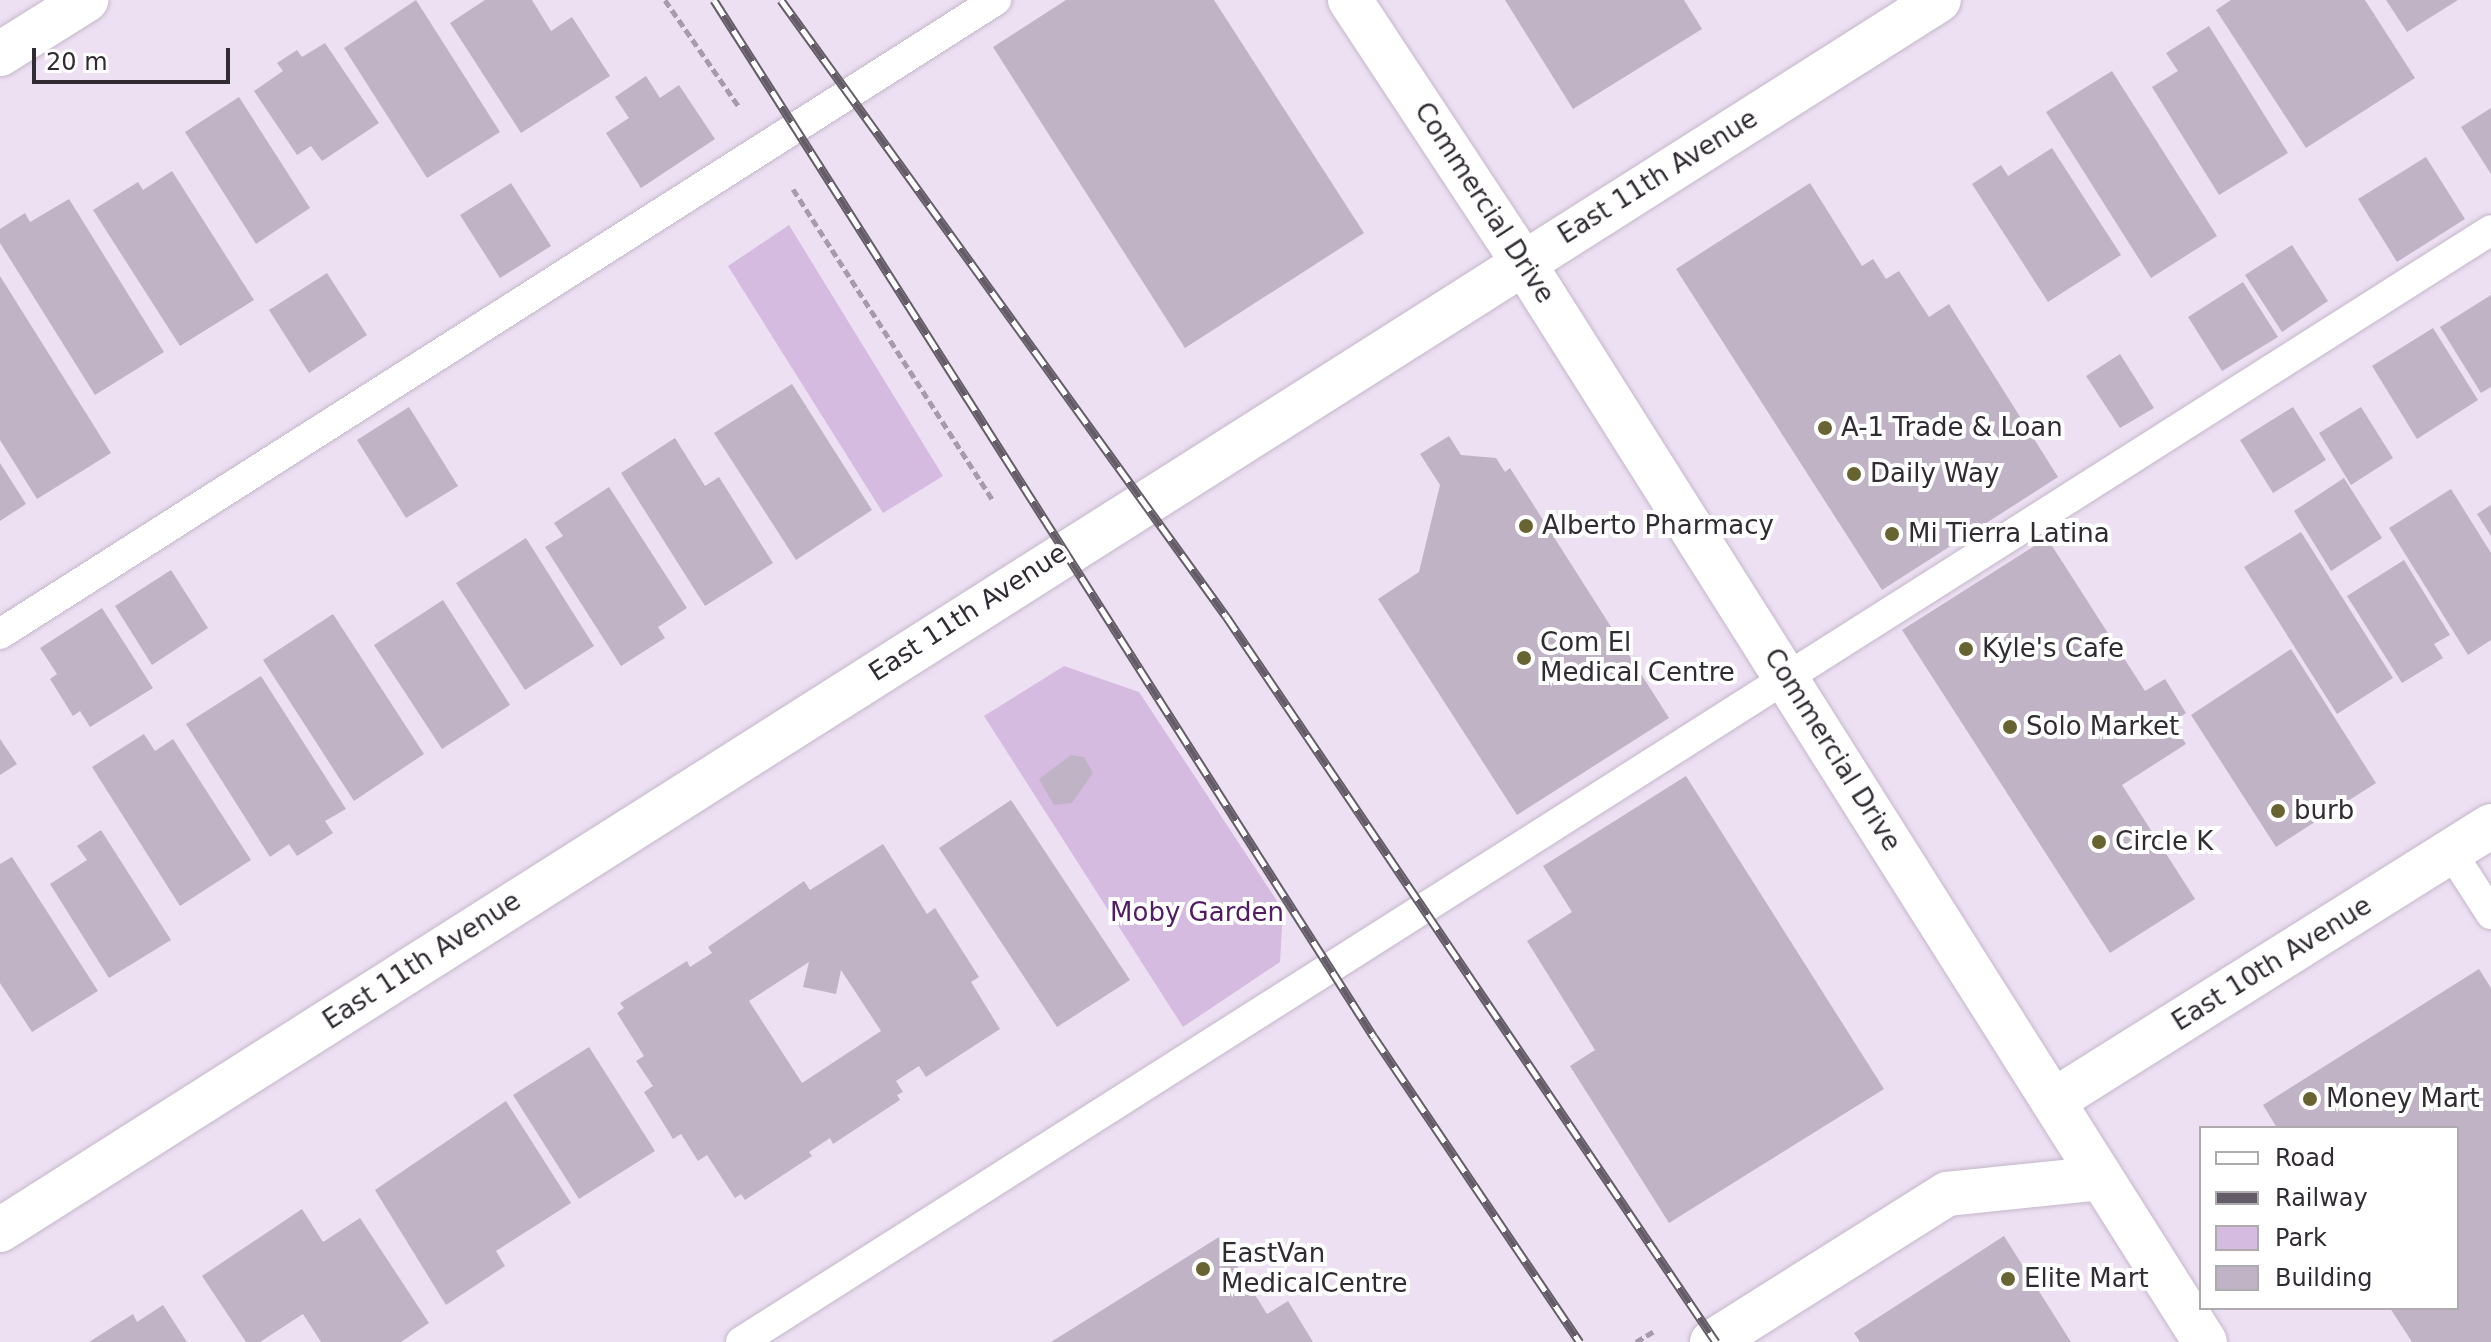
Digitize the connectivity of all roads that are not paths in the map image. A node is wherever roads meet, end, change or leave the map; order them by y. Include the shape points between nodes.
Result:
1 (86, 0) edge
2 (996, 0) edge
3 (1350, 0) edge
4 (1939, 0) edge
5 (0, 54) edge
6 (2491, 230) edge
7 (1523, 262) junction
8 (0, 634) edge
9 (1787, 679) junction
10 (2491, 826) edge
11 (2451, 852) junction
12 (2491, 914) edge
13 (2053, 1101) junction
14 (2101, 1178) junction
15 (0, 1230) edge
16 (741, 1342) edge
17 (1712, 1342) edge
18 (2205, 1342) edge

1 - 5 street
2 - 8 lane
3 - 7 street, Commercial Drive
4 - 7 street, East 11th Avenue
6 - 9 lane
7 - 9 street, Commercial Drive
7 - 15 street, East 11th Avenue
9 - 13 street, Commercial Drive
9 - 16 lane
10 - 11 street, East 10th Avenue
11 - 12 lane
11 - 13 street, East 10th Avenue
13 - 14 street, Commercial Drive
14 - 17 street via 1947,1194
14 - 18 street, Commercial Drive

